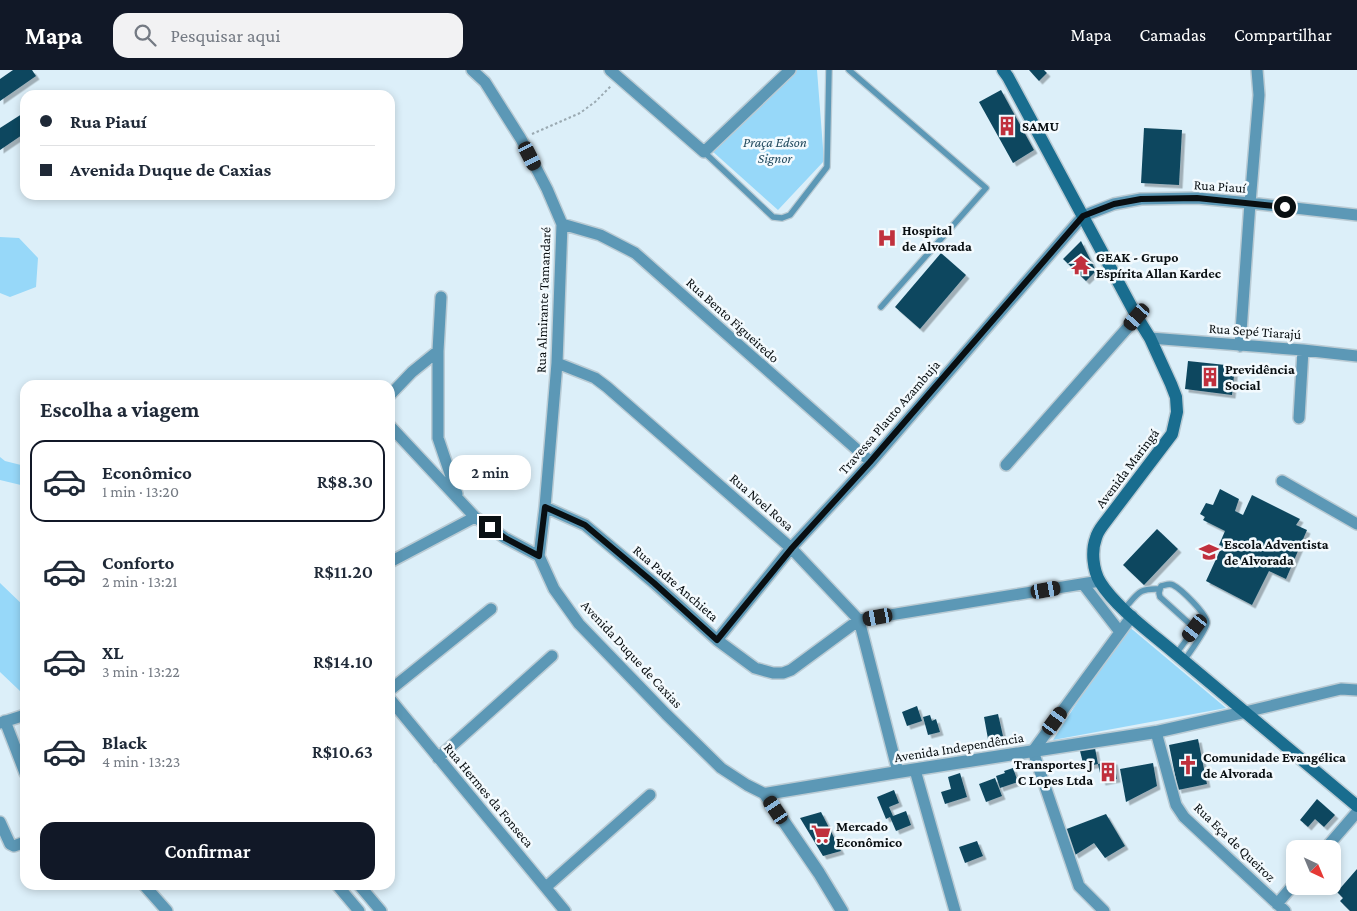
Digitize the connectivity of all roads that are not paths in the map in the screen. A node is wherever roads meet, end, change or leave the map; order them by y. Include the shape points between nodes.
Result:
1 (472, 70) edge
2 (790, 70) edge
3 (829, 70) edge
4 (849, 70) edge
5 (1003, 70) edge
6 (1257, 70) edge
7 (619, 73) edge
8 (704, 152) junction
9 (1250, 203) junction
10 (1357, 215) edge
11 (1083, 216) junction
12 (562, 224) junction
13 (441, 297) dead end
14 (880, 307) dead end
15 (1137, 317) junction
16 (1150, 338) junction
17 (1240, 346) junction
18 (1303, 350) junction
19 (438, 351) junction
20 (1357, 356) edge
21 (557, 363) junction
22 (395, 390) edge
23 (1299, 418) dead end
24 (395, 431) edge
25 (870, 462) junction
26 (1006, 465) dead end
27 (1282, 482) dead end
28 (458, 499) junction
29 (545, 507) junction
30 (475, 517) junction
31 (1357, 524) edge
32 (792, 548) junction
33 (539, 556) junction
34 (395, 559) edge
35 (1100, 581) junction
36 (1083, 584) junction
37 (1159, 589) junction
38 (491, 609) dead end
39 (1128, 612) junction
40 (859, 620) junction
41 (1195, 628) junction
42 (1120, 632) junction
43 (1202, 634) junction
44 (717, 640) junction
45 (552, 656) dead end
46 (1180, 657) junction
47 (395, 686) edge
48 (1357, 690) edge
49 (395, 705) edge
50 (1245, 712) junction
51 (20, 717) edge
52 (2, 722) edge
53 (1156, 732) junction
54 (1033, 751) junction
55 (438, 758) junction
56 (20, 762) edge
57 (915, 770) junction
58 (898, 772) junction
59 (765, 794) junction
60 (650, 795) dead end
61 (1357, 806) edge
62 (1357, 812) edge
63 (0, 822) edge
64 (1333, 840) edge
65 (20, 844) edge
66 (546, 888) junction
67 (148, 890) edge
68 (341, 890) edge
69 (363, 890) edge
70 (1288, 895) edge
71 (1281, 907) edge
72 (167, 911) edge
73 (359, 911) edge
74 (381, 911) edge
75 (565, 911) edge
76 (842, 911) edge
77 (955, 911) edge
78 (1104, 911) edge

1 - 12 street, Rua Almirante Tamandaré via 485,82 521,139
2 - 8 street
3 - 8 lane via 827,167 790,215 773,217
4 - 14 lane via 986,188
5 - 11 main road, Avenida Maringá
6 - 9 street via 1259,95
7 - 8 street
9 - 10 street, Rua Piauí
9 - 11 street, Rua Piauí via 1197,198 1141,199 1114,204
9 - 17 street
11 - 15 main road, Avenida Maringá
11 - 25 street, Travessa Plauto Azambuja
12 - 21 street, Rua Almirante Tamandaré
12 - 25 street, Rua Bento Figueiredo via 600,235 635,253
13 - 19 street
15 - 16 main road, Avenida Maringá
15 - 26 street
16 - 17 street, Rua Sepé Tiarajú
16 - 35 main road, Avenida Maringá via 1176,396 1177,412 1172,434 1095,539 1094,568
17 - 18 street, Rua Sepé Tiarajú
18 - 20 street, Rua Sepé Tiarajú
18 - 23 street
19 - 22 street
19 - 28 street via 438,438
21 - 29 street, Rua Almirante Tamandaré
21 - 32 street, Rua Noel Rosa via 595,378
24 - 28 street
25 - 32 street, Travessa Plauto Azambuja
27 - 31 street
28 - 30 street
29 - 33 street, Rua Almirante Tamandaré
29 - 44 street, Rua Padre Anchieta via 585,525
30 - 33 street
30 - 34 street
32 - 40 street, Rua Noel Rosa
32 - 44 street, Travessa Plauto Azambuja
33 - 59 street, Avenida Duque de Caxias via 554,589 579,624 721,768
35 - 36 street, Rua Padre Anchieta
35 - 39 main road, Avenida Maringá
36 - 40 street, Rua Padre Anchieta
36 - 42 street
37 - 39 lane via 1142,590
37 - 41 lane via 1160,597
37 - 43 lane via 1167,584 1174,586 1201,610 1207,625
38 - 47 street
39 - 42 street
39 - 46 main road, Avenida Maringá
40 - 44 street, Rua Padre Anchieta via 783,673 755,668
40 - 58 street, Rua Noel Rosa
41 - 43 lane
41 - 46 lane
42 - 54 street
43 - 46 lane
45 - 55 street
46 - 50 main road, Avenida Maringá
48 - 50 street via 1341,689
49 - 55 street, Rua Hermes da Fonseca
50 - 53 street, Avenida Independência
50 - 61 main road, Avenida Maringá
51 - 52 street
52 - 56 street
53 - 54 street, Avenida Independência
53 - 71 street, Rua Eça de Queiroz via 1176,805 1184,817
54 - 57 street, Avenida Independência
54 - 78 street via 1079,886
55 - 66 street, Rua Hermes da Fonseca
57 - 58 street, Avenida Independência
57 - 77 street
58 - 59 street, Avenida Independência
59 - 76 street, Avenida Duque de Caxias
60 - 66 street
62 - 64 street
63 - 65 street via 10,844
66 - 75 street, Rua Hermes da Fonseca
67 - 72 street
68 - 73 street
69 - 74 street
70 - 71 street

